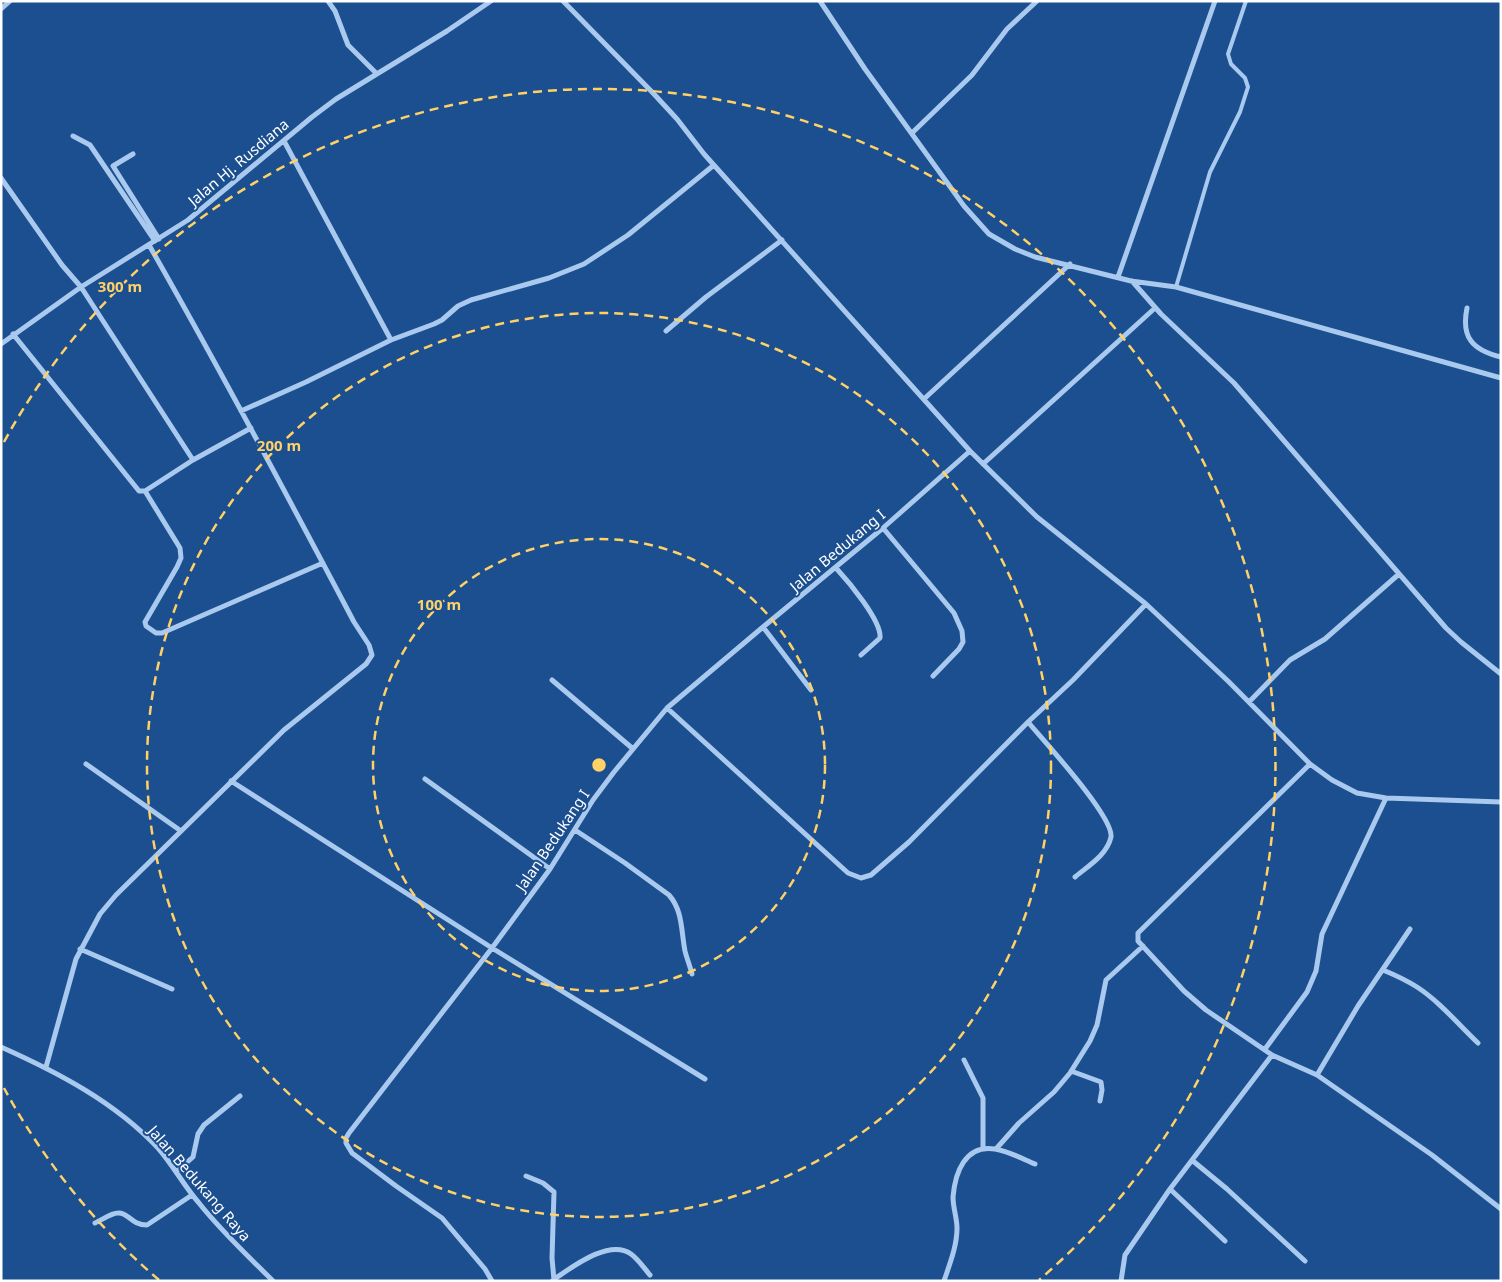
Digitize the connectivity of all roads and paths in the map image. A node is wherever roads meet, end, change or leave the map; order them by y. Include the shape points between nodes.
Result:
1 (10, 1) edge
2 (328, 1) edge
3 (491, 1) edge
4 (563, 1) edge
5 (820, 1) edge
6 (1037, 1) edge
7 (1214, 1) edge
8 (1246, 1) edge
9 (1, 9) edge
10 (377, 74) junction
11 (912, 133) junction
12 (73, 136) dead end
13 (284, 141) junction
14 (133, 154) dead end
15 (714, 165) junction
16 (1, 178) edge
17 (782, 240) junction
18 (154, 242) junction
19 (1070, 264) junction
20 (1118, 277) junction
21 (1131, 281) junction
22 (81, 287) junction
23 (1176, 287) junction
24 (1155, 308) junction
25 (1466, 308) dead end
26 (666, 331) dead end
27 (13, 334) junction
28 (391, 340) junction
29 (2, 343) edge
30 (1501, 357) edge
31 (1501, 378) edge
32 (924, 399) junction
33 (241, 411) junction
34 (251, 428) junction
35 (970, 451) junction
36 (193, 460) junction
37 (983, 464) junction
38 (144, 491) junction
39 (883, 528) junction
40 (323, 563) junction
41 (836, 568) junction
42 (1399, 574) junction
43 (1146, 604) junction
44 (763, 627) junction
45 (861, 655) dead end
46 (1501, 674) edge
47 (933, 676) dead end
48 (552, 680) dead end
49 (811, 690) dead end
50 (1249, 702) junction
51 (667, 708) junction
52 (1028, 722) junction
53 (632, 748) junction
54 (86, 764) dead end
55 (1310, 764) junction
56 (425, 779) dead end
57 (231, 780) junction
58 (1386, 798) junction
59 (1501, 802) edge
60 (575, 830) junction
61 (181, 831) junction
62 (550, 869) junction
63 (1075, 877) dead end
64 (1410, 929) dead end
65 (1143, 946) junction
66 (492, 948) junction
67 (80, 949) junction
68 (1382, 970) junction
69 (692, 974) dead end
70 (172, 989) dead end
71 (1478, 1043) dead end
72 (1, 1047) edge
73 (1265, 1049) junction
74 (1272, 1055) junction
75 (964, 1060) dead end
76 (46, 1068) junction
77 (1071, 1071) junction
78 (1317, 1075) junction
79 (705, 1080) dead end
80 (240, 1096) dead end
81 (1100, 1101) dead end
82 (983, 1149) junction
83 (996, 1149) junction
84 (1193, 1161) junction
85 (1035, 1164) dead end
86 (176, 1172) junction
87 (526, 1176) dead end
88 (1170, 1189) junction
89 (192, 1195) junction
90 (1501, 1209) edge
91 (95, 1223) dead end
92 (1225, 1242) dead end
93 (1306, 1261) dead end
94 (650, 1275) dead end
95 (553, 1280) edge
96 (273, 1281) edge
97 (492, 1281) edge
98 (944, 1281) edge
99 (1121, 1281) edge

1 - 9 street
2 - 10 street via 348,45
3 - 10 street, Jalan Hj. Rusdiana
4 - 15 street via 653,93
5 - 11 street
6 - 11 street via 1007,29 972,74
7 - 20 street
8 - 23 lane via 1228,54 1231,64 1245,78 1248,87 1240,112 1210,172
10 - 13 street, Jalan Hj. Rusdiana via 336,99
11 - 19 street via 964,206 990,234 1024,253
12 - 18 street via 90,145
13 - 18 street, Jalan Hj. Rusdiana via 188,220
13 - 28 street
14 - 18 street via 114,166
15 - 17 street
15 - 28 street via 628,235 584,264 549,278 471,300 442,320
16 - 22 street
17 - 26 street
17 - 32 street
18 - 22 street, Jalan Hj. Rusdiana
18 - 33 street
19 - 20 street
19 - 32 street
20 - 21 street
21 - 23 street
21 - 24 street
22 - 27 street, Jalan Hj. Rusdiana
22 - 36 street
23 - 31 street
24 - 37 street
24 - 42 street via 1234,383
25 - 30 street via 1466,335 1482,350
27 - 29 street, Jalan Hj. Rusdiana
27 - 38 street via 132,482
28 - 33 street
32 - 35 street
33 - 34 street
34 - 36 street
34 - 40 street
35 - 37 street
35 - 39 street, Jalan Bedukang I
36 - 38 street
37 - 43 street via 1037,517
38 - 40 street via 180,548 181,558 145,622 156,633
39 - 41 street, Jalan Bedukang I
39 - 47 street via 954,614 962,631 964,642
40 - 57 street via 372,655 366,664 284,730
41 - 44 street, Jalan Bedukang I
41 - 45 street via 869,611 880,633 880,638
42 - 46 street via 1454,635
42 - 50 street via 1325,639 1290,660
43 - 50 street
43 - 52 street
44 - 49 street
44 - 51 street, Jalan Bedukang I
48 - 53 street
50 - 55 street
51 - 52 street via 848,873 861,878 871,875 909,842
51 - 53 street, Jalan Bedukang I
52 - 63 street via 1099,807 1110,830 1111,837 1101,856
53 - 60 street, Jalan Bedukang I
54 - 61 street
55 - 58 street via 1348,789
55 - 65 street via 1138,933 1137,939
56 - 62 street
57 - 61 street
57 - 66 street
58 - 59 street
58 - 73 street via 1322,934 1316,971 1308,992
60 - 62 street, Jalan Bedukang I
60 - 69 street via 674,900
61 - 67 street via 116,895 100,914
62 - 66 street, Jalan Bedukang I
64 - 68 street
65 - 73 street via 1206,1010
65 - 77 street via 1106,980 1090,1041
66 - 79 street
66 - 97 street, Jalan Bedukang I via 346,1138 352,1153 442,1218
67 - 70 street
67 - 76 street
68 - 71 street via 1418,988
68 - 78 street
72 - 76 street, Jalan Bedukang Raya
73 - 74 street
74 - 78 street
74 - 84 street
75 - 82 street via 983,1098
76 - 86 street, Jalan Bedukang Raya via 105,1103 132,1124 158,1148
77 - 81 street via 1100,1082
77 - 83 street
78 - 90 street via 1432,1154
80 - 86 street via 204,1125 198,1134 193,1157
82 - 83 street
82 - 98 street via 972,1153 957,1172 953,1199 956,1243
83 - 85 street
84 - 88 street
84 - 93 street
86 - 89 street, Jalan Bedukang Raya
87 - 95 street via 543,1182 554,1192
88 - 92 street
88 - 99 street via 1125,1255
89 - 91 street via 147,1225 135,1223 125,1214 116,1212
89 - 96 street, Jalan Bedukang Raya
94 - 95 street via 631,1254 614,1250 583,1260

